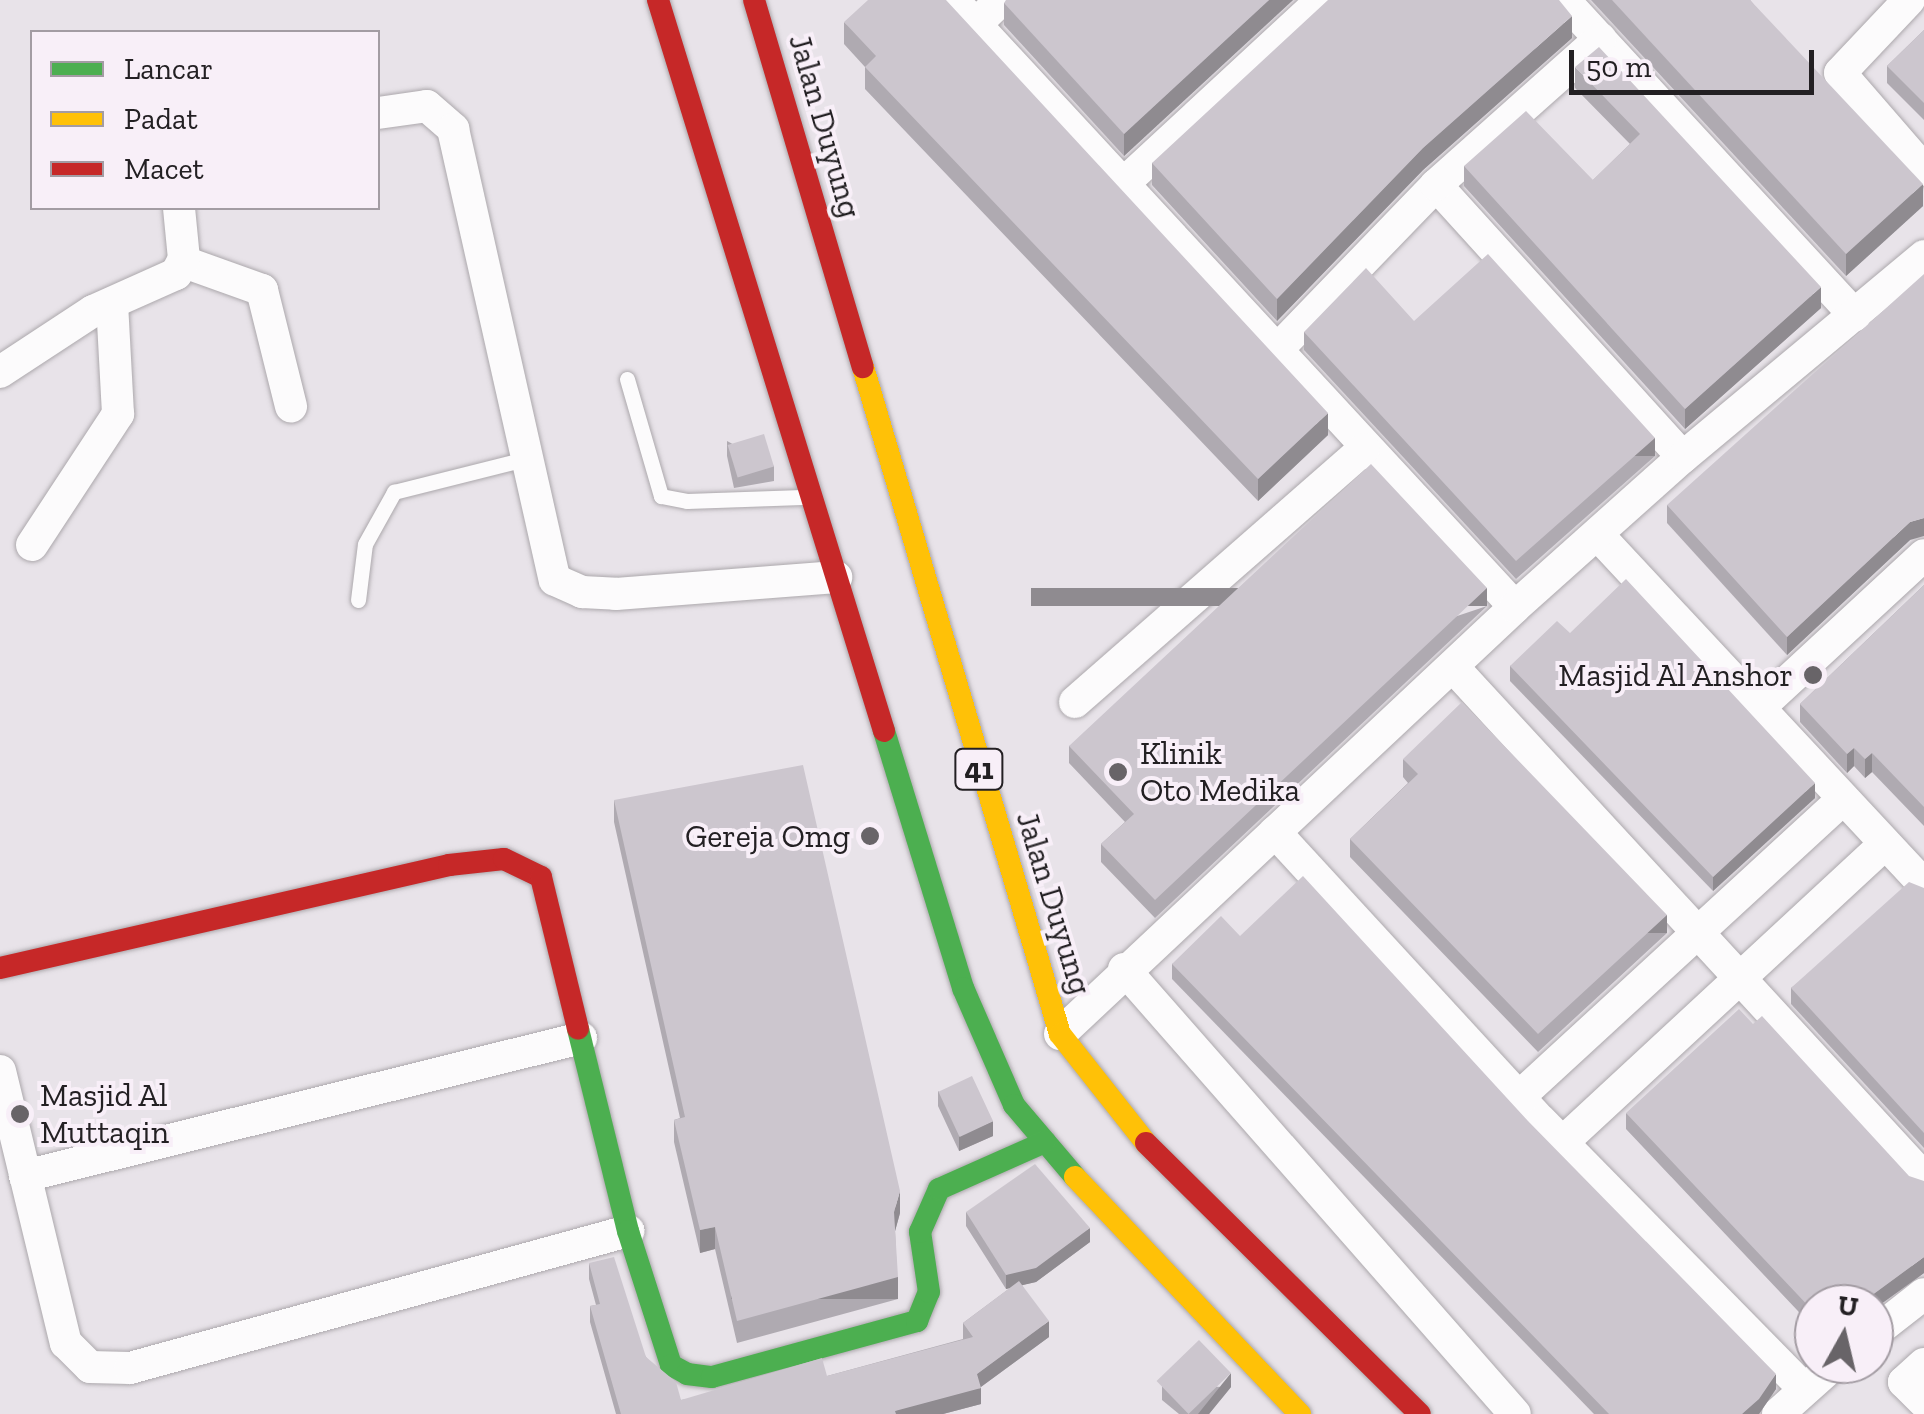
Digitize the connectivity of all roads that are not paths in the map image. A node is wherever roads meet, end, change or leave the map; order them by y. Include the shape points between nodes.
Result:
1 (658, 0) edge
2 (754, 0) edge
3 (953, 0) edge
4 (1002, 0) edge
5 (1322, 0) edge
6 (1564, 0) edge
7 (1909, 0) edge
8 (976, 24) junction
9 (1600, 39) junction
10 (380, 113) edge
11 (1924, 170) edge
12 (1122, 184) junction
13 (1436, 185) junction
14 (179, 210) edge
15 (1924, 256) edge
16 (184, 262) junction
17 (112, 303) junction
18 (1856, 316) junction
19 (1274, 353) junction
20 (0, 372) edge
21 (627, 378) dead end
22 (291, 406) dead end
23 (1364, 450) junction
24 (1683, 457) junction
25 (528, 458) junction
26 (811, 497) junction
27 (1598, 535) junction
28 (32, 545) dead end
29 (1923, 557) edge
30 (836, 577) junction
31 (358, 600) dead end
32 (1515, 607) junction
33 (1454, 668) junction
34 (1075, 702) dead end
35 (1761, 706) junction
36 (1842, 800) junction
37 (1275, 832) junction
38 (1883, 846) junction
39 (1924, 885) edge
40 (1698, 934) junction
41 (0, 968) edge
42 (1124, 969) junction
43 (1742, 980) junction
44 (1060, 1034) junction
45 (581, 1038) junction
46 (0, 1071) edge
47 (1520, 1096) junction
48 (1045, 1142) junction
49 (1563, 1142) junction
50 (25, 1176) junction
51 (1924, 1178) edge
52 (628, 1231) junction
53 (1924, 1294) edge
54 (1894, 1317) edge
55 (1924, 1364) edge
56 (1808, 1384) edge
57 (1803, 1388) junction
58 (1924, 1402) edge
59 (1300, 1414) edge
60 (1420, 1414) edge
61 (1515, 1414) edge
62 (1778, 1414) edge

1 - 26 main road
2 - 44 main road, Jalan Duyung / 41
3 - 8 street
4 - 8 street
5 - 12 street
6 - 9 street
7 - 11 street via 1840,73
8 - 12 street
9 - 13 street
9 - 18 street
10 - 25 street via 427,106 452,129
12 - 19 street
13 - 19 street
13 - 24 street
14 - 16 street
15 - 18 street
16 - 17 street via 164,284
16 - 22 street via 262,290
17 - 20 street
17 - 28 street via 118,414
18 - 24 street
19 - 23 street
21 - 26 lane via 661,496
23 - 32 street
23 - 34 street
24 - 27 street
25 - 30 street via 546,551 564,588 616,594
25 - 31 lane via 394,492 364,544
26 - 30 main road
27 - 32 street
27 - 35 street
29 - 35 street
30 - 48 main road via 962,988 1014,1105
32 - 33 street
33 - 37 street
33 - 40 street
35 - 36 street
36 - 38 street
36 - 40 street
37 - 42 street
37 - 47 street
38 - 39 street
38 - 43 street
40 - 43 street
40 - 47 street
41 - 45 main road via 449,865 504,860 542,877
42 - 44 street
42 - 61 street
43 - 49 street
43 - 51 street
44 - 60 main road, Jalan Duyung / 41 via 1161,1162
45 - 50 street
45 - 52 main road
46 - 50 street
47 - 49 street
48 - 52 main road via 939,1190 920,1232 928,1292 917,1321 712,1377 671,1365
48 - 59 main road
49 - 57 street
50 - 52 street via 66,1343 90,1368 108,1369
53 - 54 street
55 - 58 street via 1904,1382
56 - 57 street
57 - 62 street

